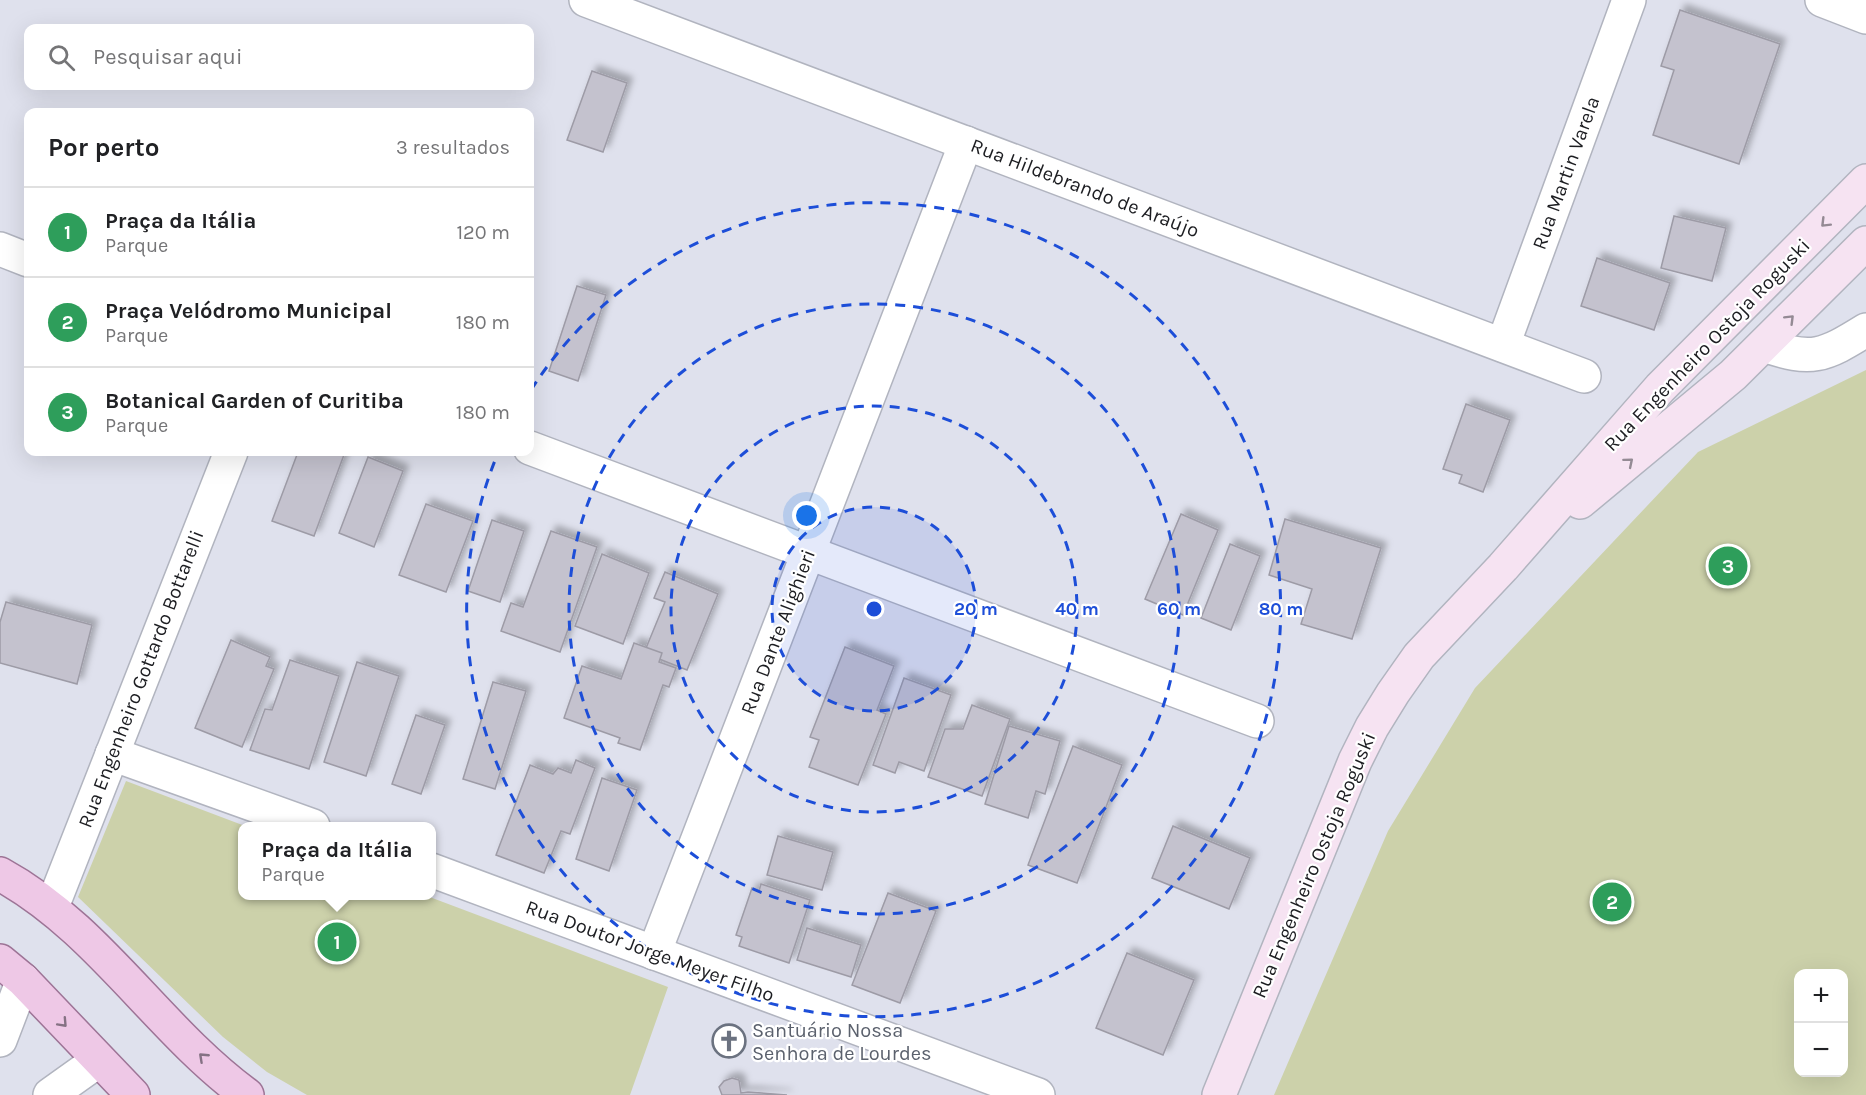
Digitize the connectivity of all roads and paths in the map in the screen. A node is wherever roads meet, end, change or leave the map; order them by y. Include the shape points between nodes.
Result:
1 (586, 0) edge
2 (1629, 0) edge
3 (1822, 0) edge
4 (1866, 17) edge
5 (966, 143) junction
6 (1866, 181) edge
7 (1866, 243) edge
8 (0, 249) edge
9 (24, 258) edge
10 (1758, 290) junction
11 (1866, 330) edge
12 (1503, 345) junction
13 (1764, 345) junction
14 (1584, 376) dead end
15 (534, 450) edge
16 (229, 456) edge
17 (808, 553) junction
18 (1503, 567) junction
19 (1257, 721) dead end
20 (112, 754) junction
21 (302, 822) edge
22 (436, 871) edge
23 (0, 874) edge
24 (52, 907) junction
25 (654, 953) junction
26 (12, 971) edge
27 (0, 1040) edge
28 (99, 1060) junction
29 (50, 1095) edge
30 (133, 1095) edge
31 (247, 1095) edge
32 (1038, 1095) edge
33 (1219, 1095) edge

1 - 5 street, Rua Hildebrando de Araújo
2 - 12 street, Rua Martin Varela
3 - 4 street
5 - 12 street, Rua Hildebrando de Araújo
5 - 17 street, Rua Dante Alighieri
6 -> 10 main road, Rua Engenheiro Ostoja Roguski
13 -> 7 main road, Rua Engenheiro Ostoja Roguski
8 - 9 street
10 - 13 main road via 1755,330
10 - 18 main road, Rua Engenheiro Ostoja Roguski via 1660,388
11 - 13 street, Rua Engenheiro Ostoja Roguski via 1837,348 1814,355 1791,354
12 - 14 street, Rua Hildebrando de Araújo
18 -> 13 main road, Rua Engenheiro Ostoja Roguski via 1709,396
15 - 17 street
16 - 20 street, Rua Engenheiro Gottardo Bottarelli
17 - 19 street
17 - 25 street, Rua Dante Alighieri
18 - 33 main road, Rua Engenheiro Ostoja Roguski via 1419,656 1372,727
20 - 21 street
20 - 24 street, Rua Engenheiro Gottardo Bottarelli
22 - 25 street, Rua Doutor Jorge Meyer Filho
23 - 24 main road
31 -> 24 main road via 206,1060
25 - 32 street, Rua Doutor Jorge Meyer Filho
26 - 27 street
26 -> 28 main road
28 - 29 street
28 - 30 main road

